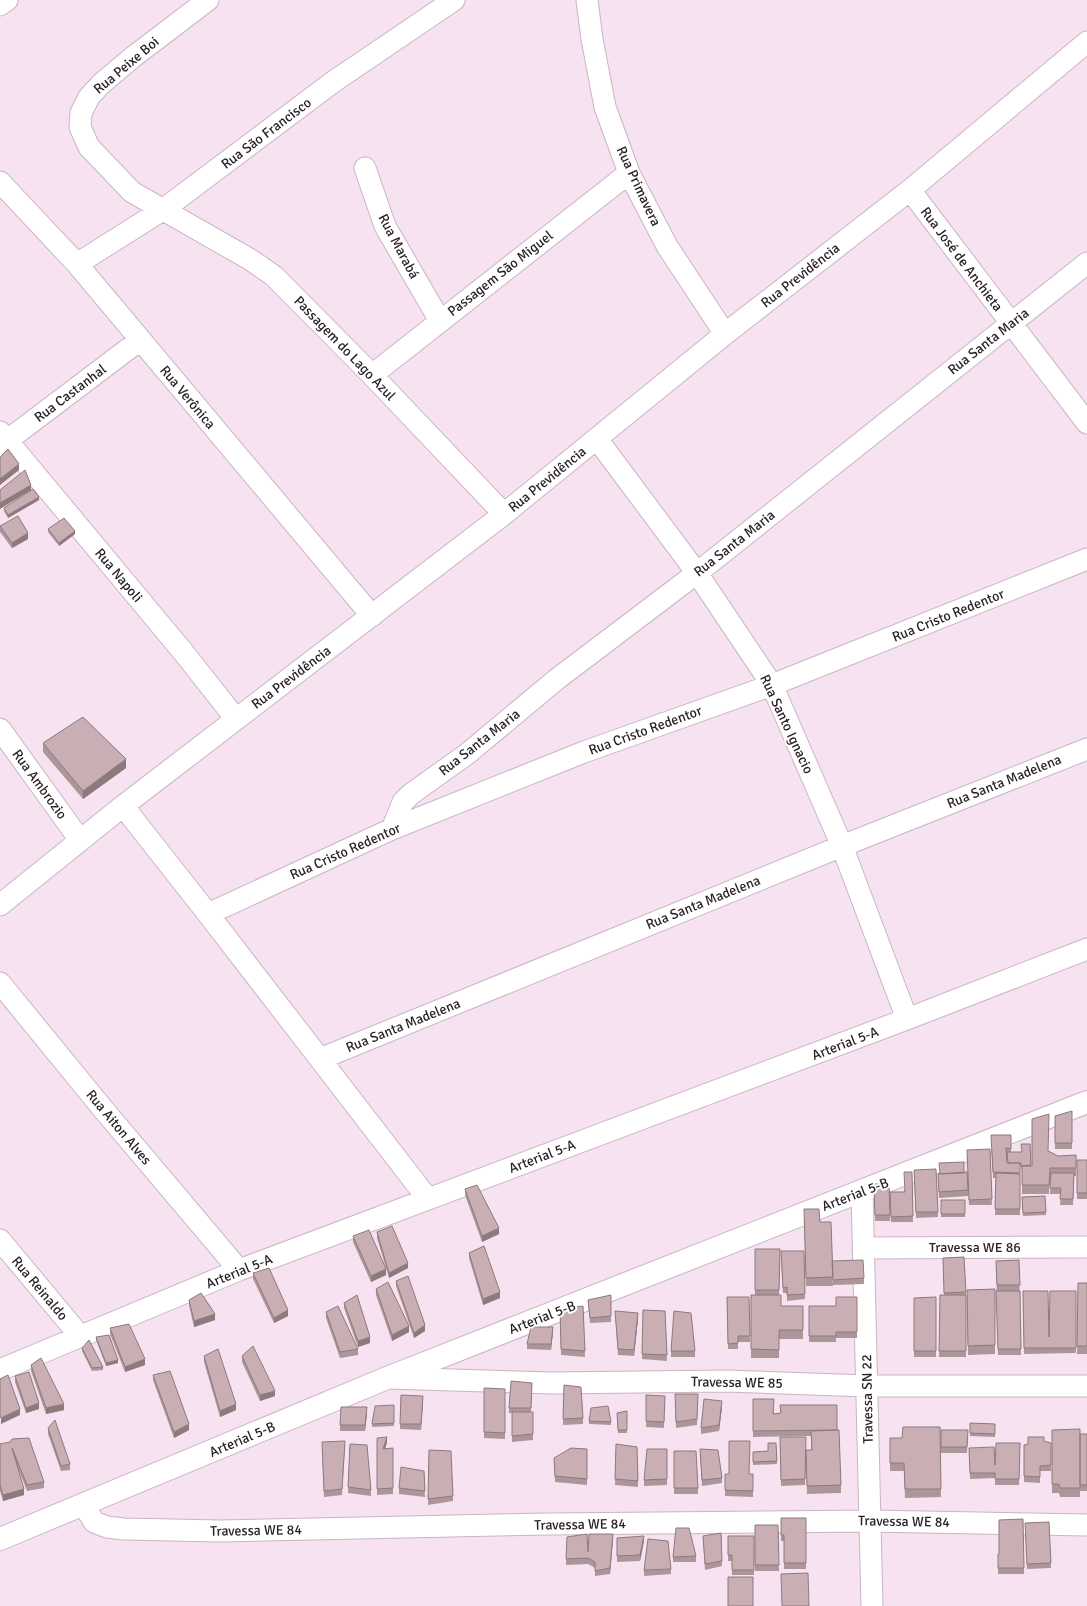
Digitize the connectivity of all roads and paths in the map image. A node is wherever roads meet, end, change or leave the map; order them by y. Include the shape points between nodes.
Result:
1 (7, 0) edge
2 (208, 0) edge
3 (587, 0) edge
4 (450, 1) edge
5 (0, 6) edge
6 (1087, 42) edge
7 (365, 168) dead end
8 (629, 173) junction
9 (0, 182) edge
10 (910, 190) junction
11 (164, 209) junction
12 (77, 264) junction
13 (1087, 264) edge
14 (440, 321) junction
15 (1011, 323) junction
16 (725, 334) junction
17 (140, 340) junction
18 (372, 375) junction
19 (1087, 423) edge
20 (597, 439) junction
21 (2, 440) edge
22 (504, 514) junction
23 (1087, 559) edge
24 (697, 573) junction
25 (372, 616) junction
26 (772, 685) junction
27 (236, 719) junction
28 (0, 729) edge
29 (1087, 748) edge
30 (123, 806) junction
31 (392, 829) junction
32 (80, 840) junction
33 (842, 846) junction
34 (0, 906) edge
35 (208, 914) junction
36 (1087, 949) edge
37 (0, 982) edge
38 (907, 1019) junction
39 (320, 1058) junction
40 (1087, 1102) edge
41 (862, 1191) junction
42 (428, 1199) junction
43 (0, 1240) edge
44 (1087, 1247) edge
45 (863, 1248) junction
46 (240, 1270) junction
47 (80, 1336) junction
48 (0, 1370) edge
49 (387, 1378) junction
50 (867, 1386) junction
51 (1087, 1386) edge
52 (84, 1505) junction
53 (870, 1521) junction
54 (1087, 1524) edge
55 (0, 1540) edge
56 (872, 1606) edge

1 - 5 street
2 - 11 street, Rua Peixe Boi via 101,84 89,97 81,113 80,128 90,148 132,192
3 - 8 street, Rua Primavera via 605,107
4 - 11 street, Rua São Francisco via 333,82
6 - 10 street, Rua Previdência
7 - 14 street, Rua Marabá via 385,226
8 - 14 street, Passagem São Miguel
8 - 16 street, Rua Primavera via 667,246
9 - 12 street, Rua Verônica
10 - 15 street, Rua José de Anchieta
10 - 16 street, Rua Previdência
11 - 12 street, Rua São Francisco
11 - 18 street, Passagem do Lago Azul via 274,276
12 - 17 street, Rua Verônica
13 - 15 street, Rua Santa Maria
14 - 18 street, Passagem São Miguel
15 - 19 street, Rua José de Anchieta
15 - 24 street, Rua Santa Maria
16 - 20 street, Rua Previdência
17 - 21 street, Rua Castanhal
17 - 25 street, Rua Verônica
18 - 22 street, Passagem do Lago Azul
20 - 22 street, Rua Previdência
20 - 24 street, Rua Santo Ignacio
21 - 27 street, Rua Napoli via 184,653
22 - 25 street, Rua Previdência
23 - 26 street, Rua Cristo Redentor
24 - 26 street, Rua Santo Ignacio
24 - 31 street, Rua Santa Maria via 557,680 467,754 411,794 403,802
25 - 27 street, Rua Previdência
26 - 31 street, Rua Cristo Redentor via 584,752
26 - 33 street, Rua Santo Ignacio
27 - 30 street, Rua Previdência
28 - 32 street, Rua Ambrozio
29 - 33 street, Rua Santa Madelena
30 - 32 street, Rua Previdência
30 - 35 street
31 - 35 street, Rua Cristo Redentor
32 - 34 street, Rua Previdência
33 - 38 street, Rua Santo Ignacio
33 - 39 street, Rua Santa Madelena
35 - 39 street
36 - 38 street, Arterial 5-A
37 - 46 street, Rua Aiton Alves
38 - 42 street, Arterial 5-A
39 - 42 street
40 - 41 main road, Arterial 5-B
41 - 45 street, Travessa SN 22
41 - 49 main road, Arterial 5-B
42 - 46 street, Arterial 5-A
43 - 47 street, Rua Reinaldo
44 - 45 street, Travessa WE 86
45 - 50 street, Travessa SN 22
46 - 47 street, Arterial 5-A
47 - 48 street, Arterial 5-A
49 - 50 street, Travessa WE 85 via 552,1383 752,1382
49 - 52 main road, Arterial 5-B
50 - 51 street, Travessa WE 85
50 - 53 street, Travessa SN 22
52 - 53 street, Travessa WE 84 via 94,1522 108,1527 220,1531
52 - 55 main road, Arterial 5-B
53 - 54 street, Travessa WE 84
53 - 56 street, Travessa SN 22

